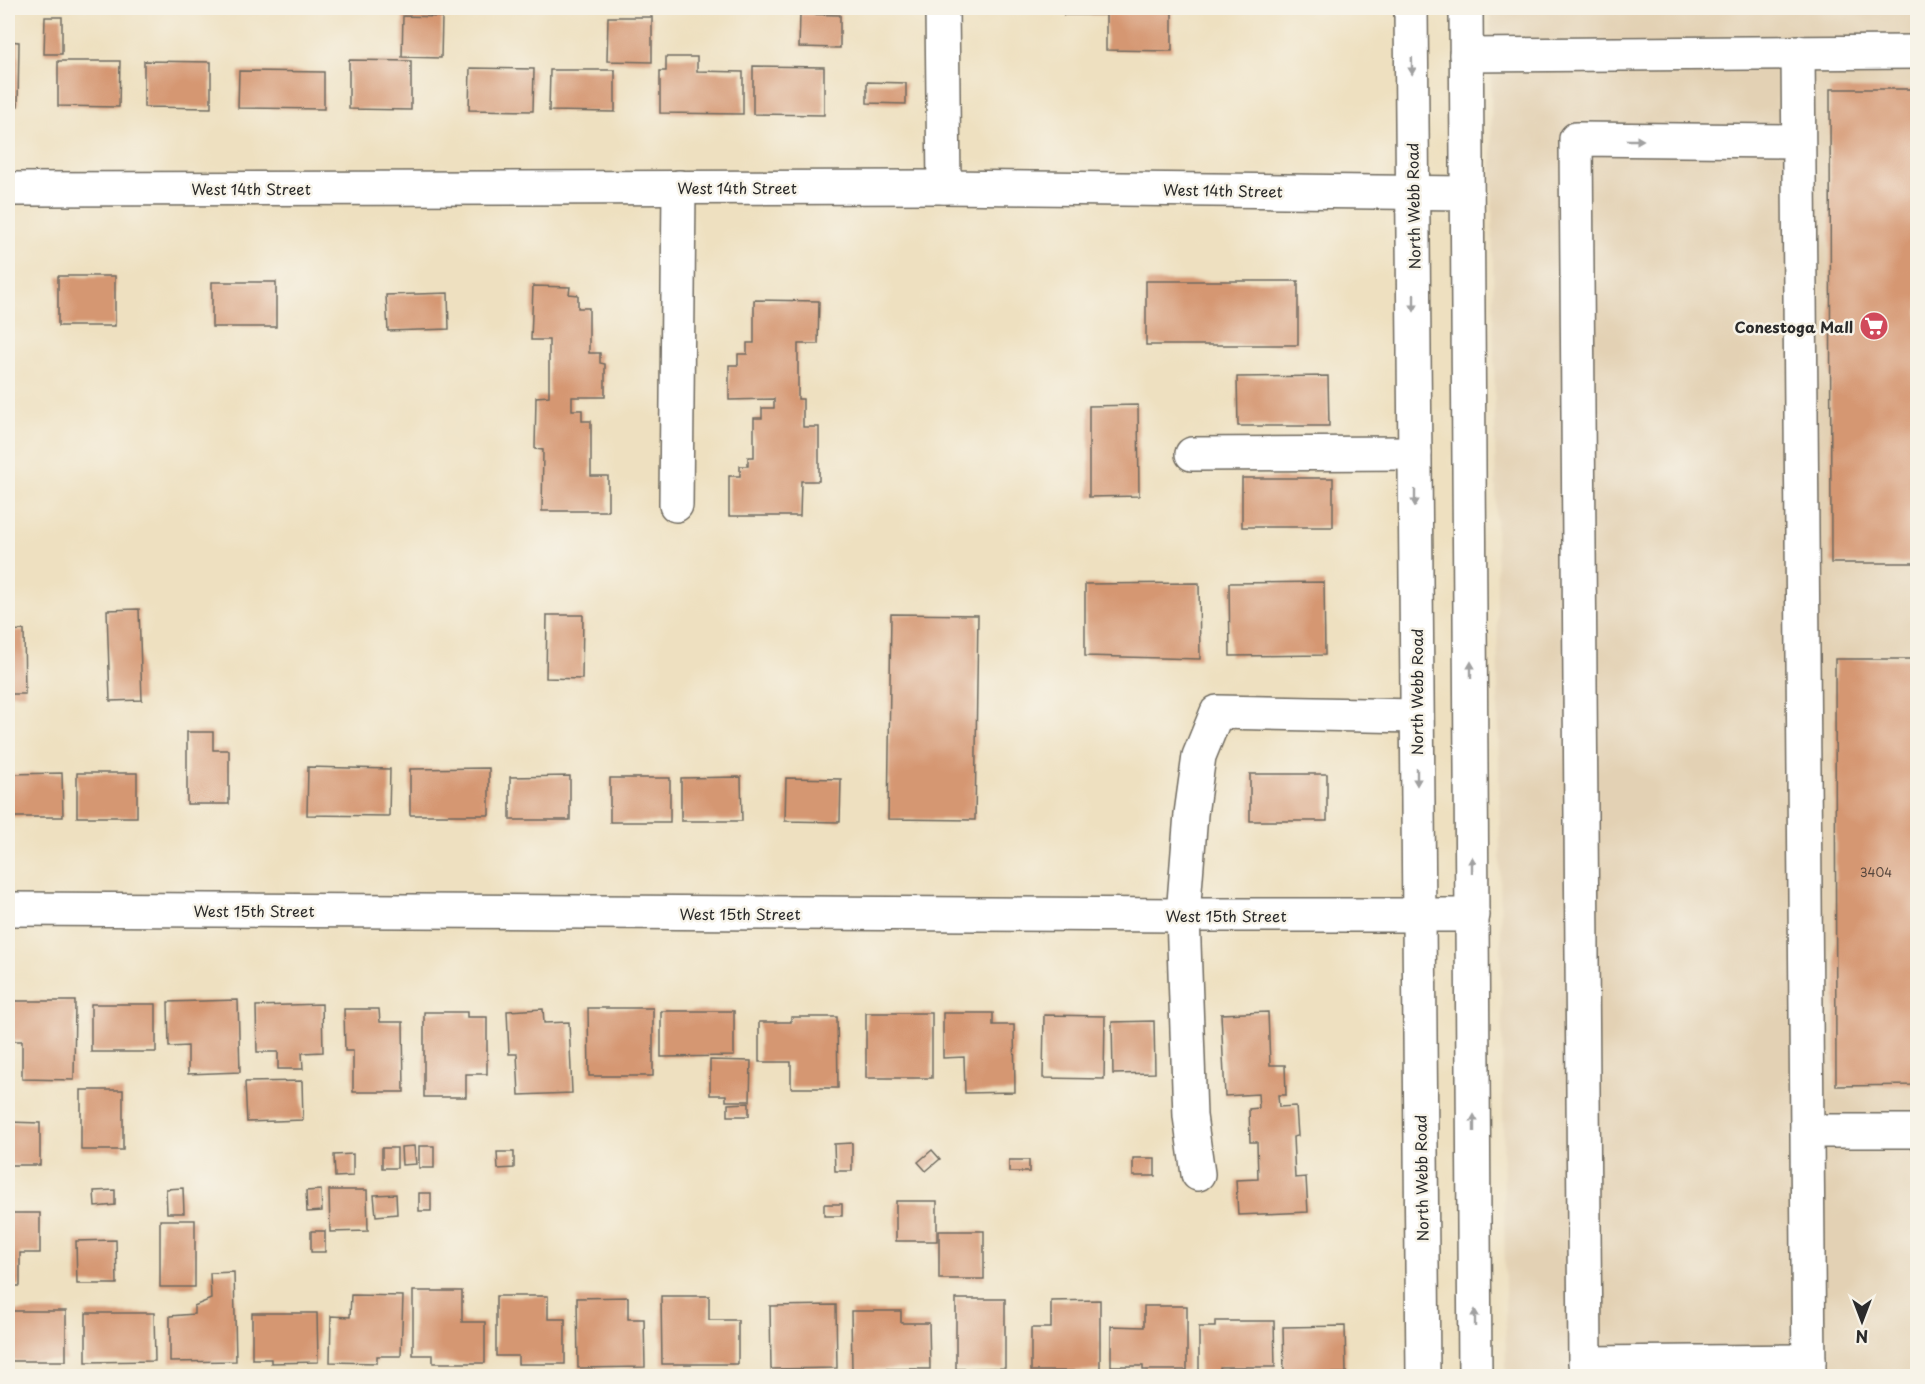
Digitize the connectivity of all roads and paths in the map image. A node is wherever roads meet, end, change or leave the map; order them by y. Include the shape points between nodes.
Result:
1 (942, 8) edge
2 (1411, 8) edge
3 (1466, 8) edge
4 (1798, 52) junction
5 (1917, 52) edge
6 (1466, 55) junction
7 (1798, 141) junction
8 (679, 187) junction
9 (944, 187) junction
10 (8, 189) edge
11 (1414, 192) junction
12 (1467, 193) junction
13 (1415, 453) junction
14 (1192, 454) dead end
15 (676, 505) dead end
16 (1417, 716) junction
17 (8, 909) edge
18 (1183, 915) junction
19 (1418, 915) junction
20 (1473, 915) junction
21 (1807, 1131) junction
22 (1917, 1131) edge
23 (1198, 1174) dead end
24 (1809, 1369) edge
25 (1423, 1377) edge
26 (1475, 1377) edge

1 - 9 street
2 -> 11 street, North Webb Road
3 - 6 street
4 - 5 street
4 - 6 street
4 - 7 street
6 - 12 street
7 - 21 street
24 -> 7 street via 1585,1363 1576,139
8 - 9 street, West 14th Street
8 - 10 street, West 14th Street
8 - 15 street
9 - 11 street, West 14th Street
11 - 12 street, West 14th Street
11 -> 13 street, North Webb Road
20 -> 12 street
13 - 14 street
13 -> 16 street, North Webb Road
16 - 18 street via 1217,712 1198,756
16 -> 19 street, North Webb Road
17 - 18 street, West 15th Street
18 - 19 street, West 15th Street
18 - 23 street via 1190,1116
19 - 20 street, West 15th Street
19 - 25 street, North Webb Road
26 -> 20 street
21 - 22 street
21 - 24 street

